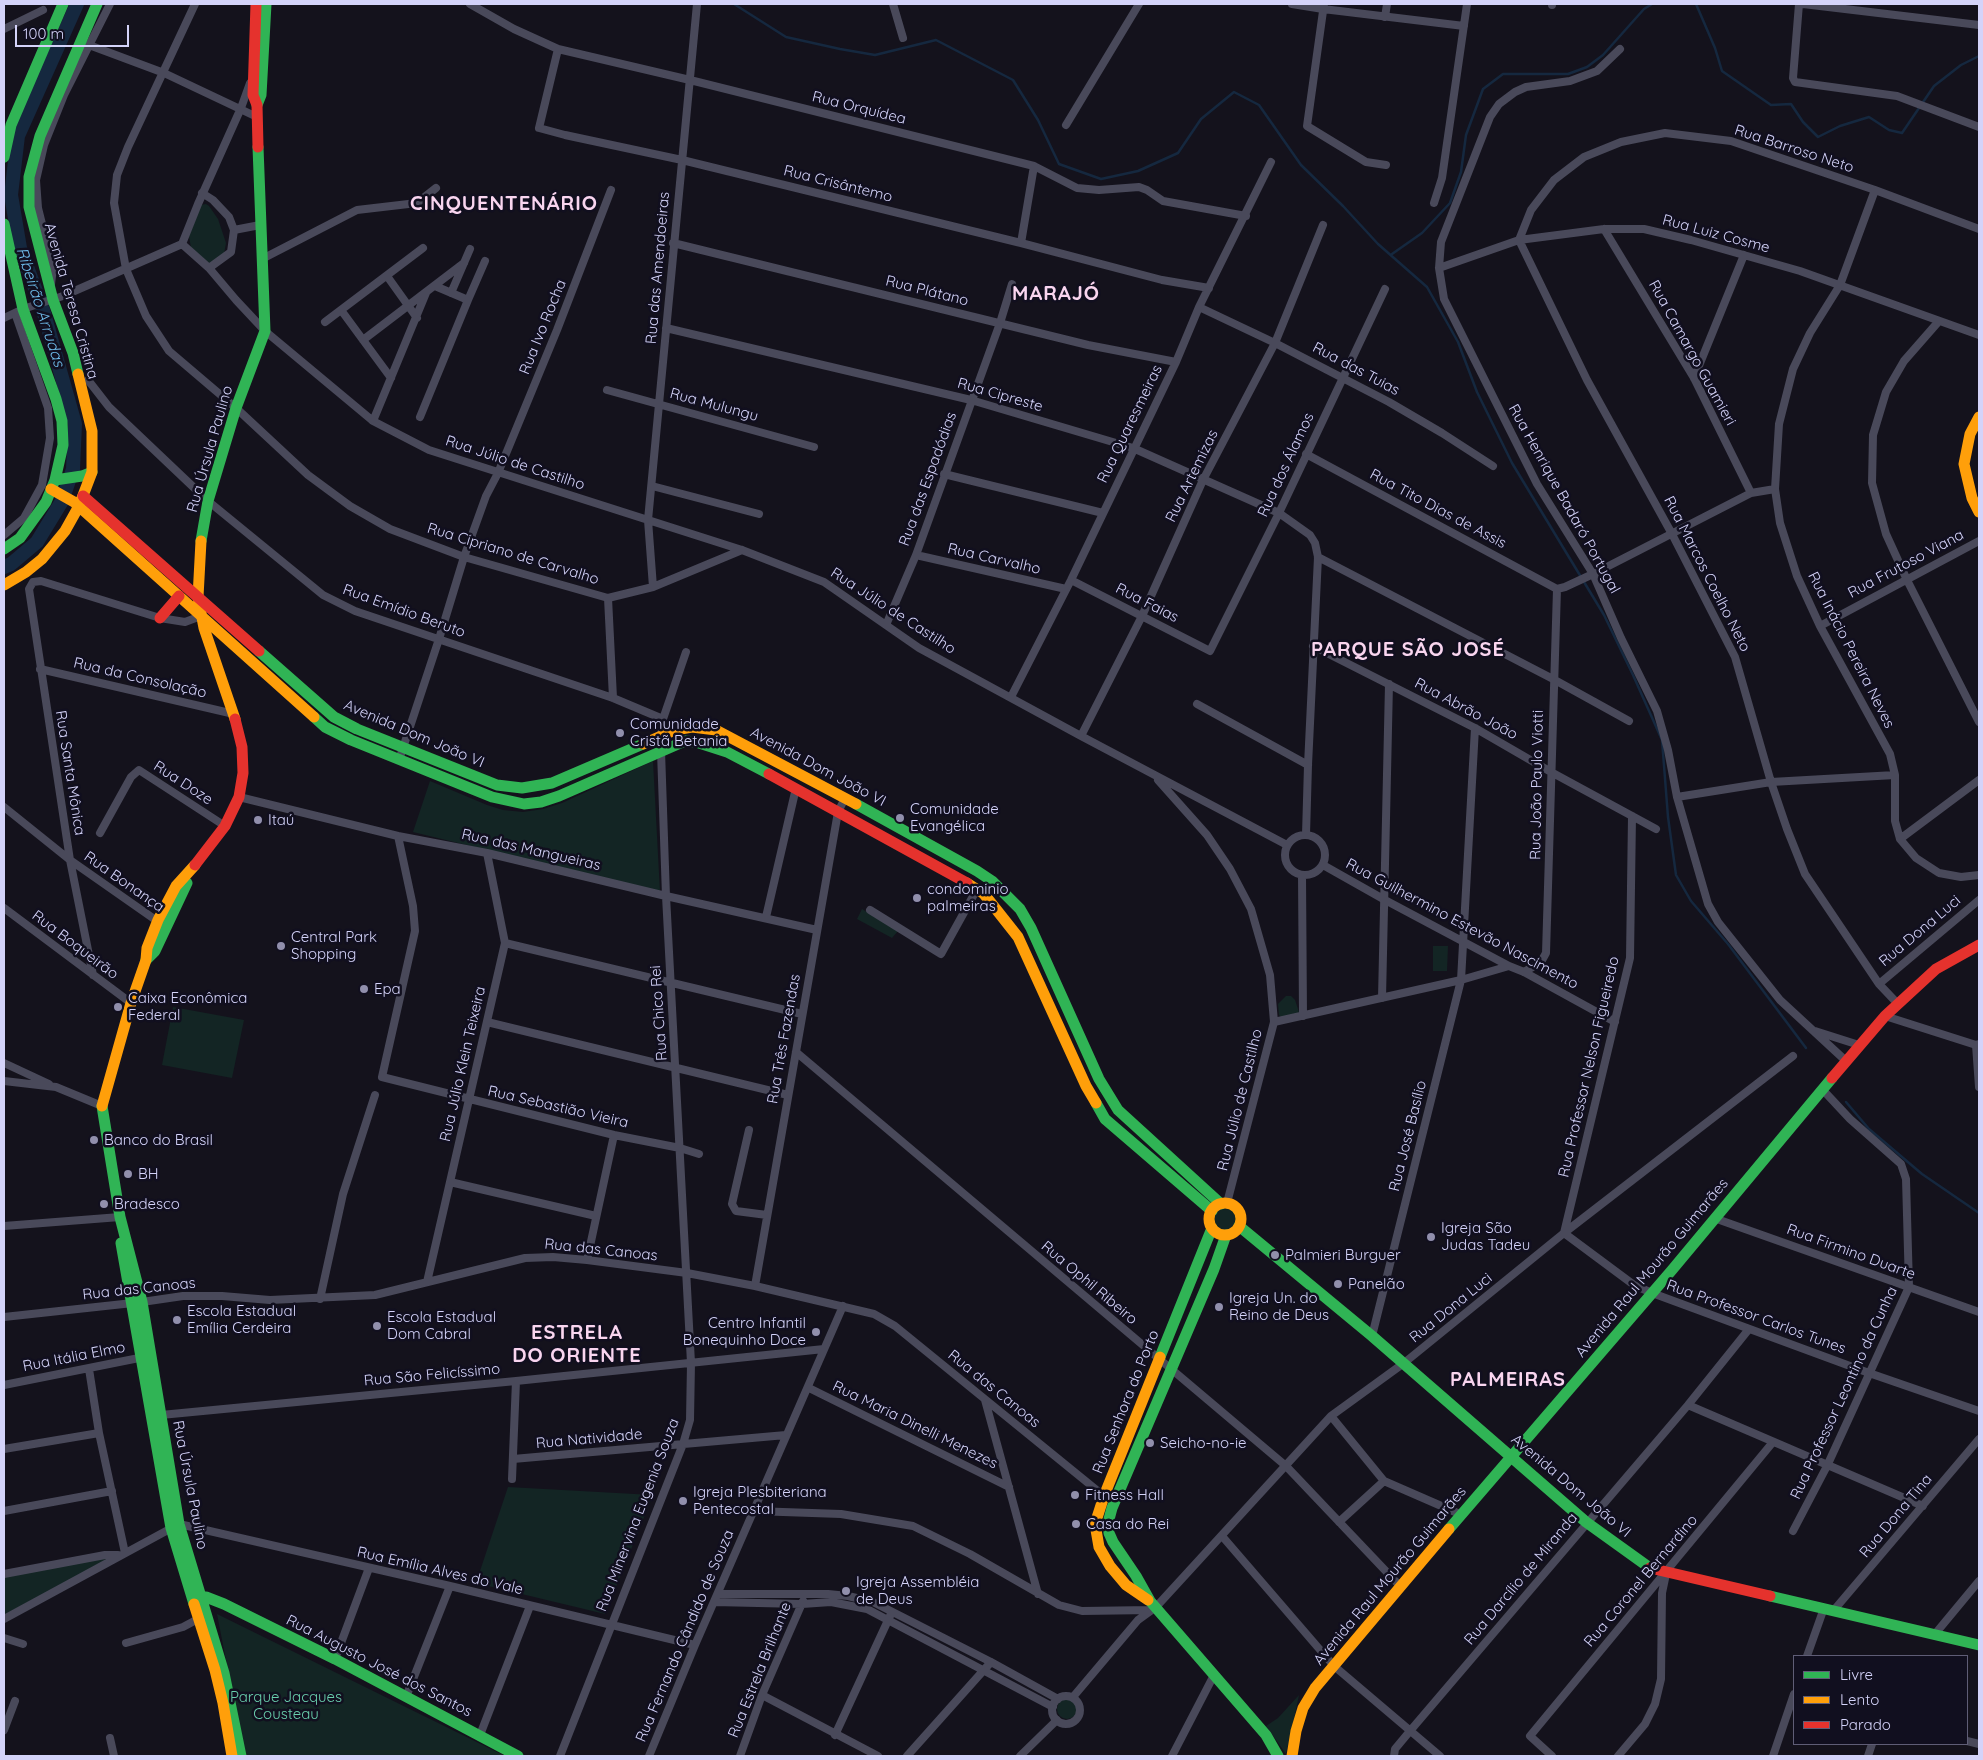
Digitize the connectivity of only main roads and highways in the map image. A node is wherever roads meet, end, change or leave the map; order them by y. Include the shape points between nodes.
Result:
1 (64, 4) edge
2 (97, 4) edge
3 (256, 4) edge
4 (266, 4) edge
5 (257, 105) junction
6 (4, 157) edge
7 (4, 224) edge
8 (1979, 417) edge
9 (87, 474) junction
10 (55, 485) junction
11 (79, 501) junction
12 (1979, 512) edge
13 (4, 550) edge
14 (4, 585) edge
15 (179, 596) junction
16 (198, 598) junction
17 (201, 616) junction
18 (160, 618) road end
19 (978, 871) junction
20 (189, 873) junction
21 (973, 887) junction
22 (1979, 945) edge
23 (146, 960) junction
24 (1224, 1204) junction
25 (1212, 1211) junction
26 (1239, 1226) junction
27 (1212, 1228) junction
28 (1226, 1235) junction
29 (146, 1357) junction
30 (1511, 1456) junction
31 (175, 1526) junction
32 (201, 1599) junction
33 (224, 1604) junction
34 (1153, 1606) junction
35 (202, 1616) junction
36 (1979, 1645) edge
37 (232, 1756) edge
38 (241, 1756) edge
39 (518, 1756) edge
40 (1278, 1756) edge
41 (1292, 1756) edge

1 - 6 main road via 12,125
2 - 9 main road, Avenida Teresa Cristina via 40,136 29,177 29,206 51,297 72,353 92,431
3 - 5 main road, Rua Úrsula Paulino via 253,95
4 - 5 main road, Rua Úrsula Paulino via 261,95
5 - 16 main road, Rua Úrsula Paulino via 266,331 236,408 208,501 200,546
7 - 10 main road via 28,337 60,416 63,445
8 - 12 main road via 1970,434 1964,464 1972,498
9 - 10 main road
9 - 11 main road, Avenida Teresa Cristina
10 - 11 main road
10 - 13 main road via 30,526
11 - 14 main road, Avenida Teresa Cristina via 65,531 42,559
11 - 15 main road, Avenida Dom João VI
11 - 16 main road, Avenida Dom João VI
15 - 17 main road, Avenida Dom João VI
15 - 18 main road
16 - 17 main road, Rua Úrsula Paulino
16 - 19 main road, Avenida Dom João VI via 334,717 497,785 522,788 552,783 675,730 692,727 716,730
17 - 20 main road, Rua Úrsula Paulino via 234,714 242,746 243,773 239,797 225,826
17 - 21 main road, Avenida Dom João VI via 325,728 492,797 524,804 541,802 661,751 685,742 696,742 727,752 796,788
19 - 21 main road
19 - 24 main road, Avenida Dom João VI via 1020,909 1032,928 1099,1080 1118,1110
20 - 23 main road, Rua Úrsula Paulino via 155,951
20 - 23 main road, Rua Úrsula Paulino via 176,886 158,920
21 - 25 main road, Avenida Dom João VI via 994,905 1018,937 1086,1086 1105,1120
22 - 30 main road, Avenida Raul Mourão Guimarães via 1936,969 1885,1016
23 - 29 main road, Rua Úrsula Paulino via 102,1106 120,1217 120,1237 137,1302
24 - 25 main road
24 - 26 main road via 1234,1206 1239,1212
25 - 27 main road
26 - 28 main road
26 - 30 main road, Avenida Dom João VI
27 - 28 main road
27 - 34 main road, Rua Senhora do Porto via 1095,1524 1099,1547 1110,1566 1126,1585
28 - 34 main road, Rua Senhora do Porto via 1108,1524 1112,1542
29 - 31 main road, Rua Úrsula Paulino
29 - 31 main road, Rua Úrsula Paulino via 161,1414
30 - 36 main road, Avenida Dom João VI via 1586,1522 1647,1567
30 - 41 main road, Avenida Raul Mourão Guimarães via 1315,1688 1303,1708
31 - 32 main road, Rua Úrsula Paulino
31 - 32 main road, Rua Úrsula Paulino
32 - 33 main road, Rua Augusto José dos Santos
32 - 35 main road, Rua Úrsula Paulino
33 - 35 main road
33 - 39 main road, Rua Augusto José dos Santos
34 - 40 main road, Rua Senhora do Porto via 1266,1735
35 - 37 main road, Rua Úrsula Paulino
35 - 38 main road, Rua Úrsula Paulino via 224,1673

